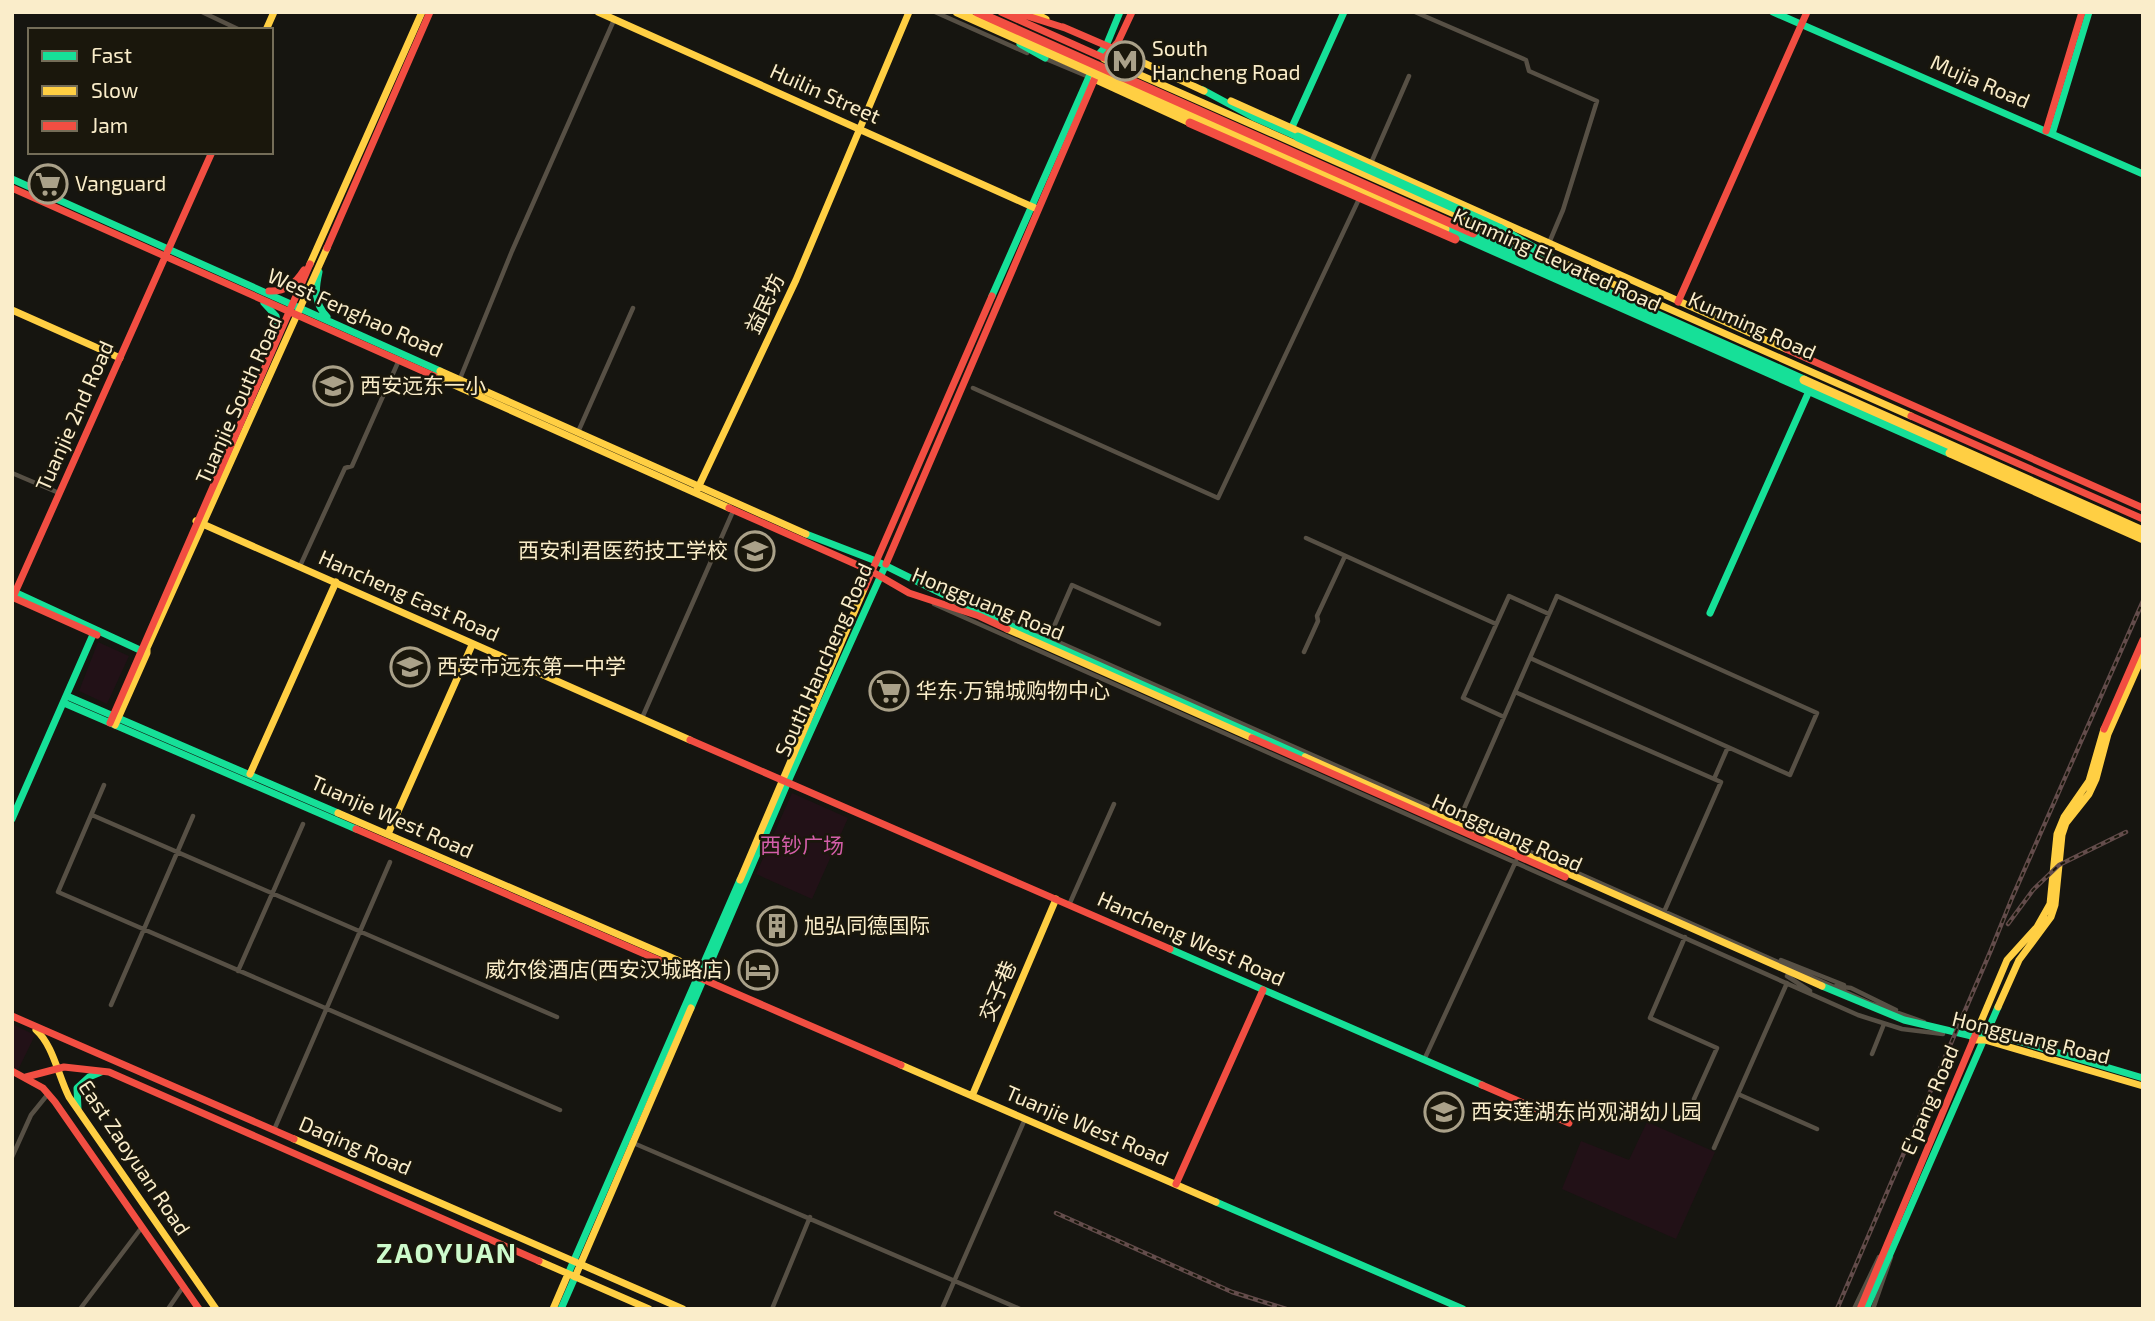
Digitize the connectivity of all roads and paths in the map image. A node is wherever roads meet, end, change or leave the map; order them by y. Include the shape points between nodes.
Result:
1 (202, 12) edge
2 (422, 12) edge
3 (430, 12) edge
4 (598, 12) edge
5 (909, 12) edge
6 (935, 12) edge
7 (948, 12) edge
8 (957, 12) edge
9 (977, 12) edge
10 (1000, 12) edge
11 (1015, 12) edge
12 (1033, 12) edge
13 (1120, 12) edge
14 (1132, 12) edge
15 (1344, 12) edge
16 (1415, 12) edge
17 (1773, 12) edge
18 (1807, 12) edge
19 (2082, 12) edge
20 (2089, 12) edge
21 (614, 20) junction
22 (1802, 25) junction
23 (236, 28) edge
24 (1065, 28) junction
25 (1110, 47) junction
26 (1101, 56) junction
27 (1045, 58) junction
28 (1409, 76) dead end
29 (1091, 78) junction
30 (1203, 90) junction
31 (1292, 127) junction
32 (859, 129) junction
33 (2049, 132) junction
34 (211, 154) edge
35 (1371, 163) junction
36 (1365, 174) junction
37 (2143, 174) edge
38 (12, 179) edge
39 (12, 188) edge
40 (1035, 207) junction
41 (1549, 243) junction
42 (1492, 250) junction
43 (167, 253) junction
44 (318, 256) junction
45 (254, 292) junction
46 (1608, 293) junction
47 (1678, 302) junction
48 (633, 308) dead end
49 (12, 310) edge
50 (295, 310) junction
51 (340, 326) junction
52 (276, 340) junction
53 (120, 358) junction
54 (399, 360) junction
55 (1821, 365) junction
56 (1816, 374) junction
57 (458, 383) junction
58 (973, 388) dead end
59 (578, 432) junction
60 (12, 473) edge
61 (698, 489) junction
62 (59, 494) junction
63 (2143, 508) edge
64 (734, 509) junction
65 (2143, 519) edge
66 (199, 523) junction
67 (2143, 531) edge
68 (1306, 538) dead end
69 (2143, 539) edge
70 (1345, 556) junction
71 (876, 561) junction
72 (300, 566) junction
73 (886, 567) junction
74 (871, 571) junction
75 (880, 578) junction
76 (336, 582) junction
77 (13, 594) edge
78 (914, 594) junction
79 (1710, 613) dead end
80 (1549, 614) junction
81 (1159, 624) dead end
82 (1496, 624) junction
83 (95, 632) junction
84 (1048, 640) junction
85 (2143, 640) edge
86 (472, 645) junction
87 (1304, 652) dead end
88 (143, 653) junction
89 (2143, 655) edge
90 (1530, 657) junction
91 (1515, 692) junction
92 (65, 699) junction
93 (1504, 717) junction
94 (642, 718) junction
95 (114, 720) junction
96 (1728, 747) junction
97 (250, 774) junction
98 (1714, 779) junction
99 (786, 781) junction
100 (104, 785) dead end
101 (799, 787) joint
102 (1114, 804) dead end
103 (92, 815) junction
104 (193, 816) dead end
105 (12, 820) edge
106 (1458, 822) junction
107 (303, 824) dead end
108 (388, 834) junction
109 (177, 853) junction
110 (1516, 861) junction
111 (390, 862) dead end
112 (272, 894) junction
113 (1056, 900) junction
114 (1069, 905) junction
115 (1664, 914) junction
116 (144, 929) junction
117 (359, 932) junction
118 (1685, 937) junction
119 (1767, 957) junction
120 (238, 971) junction
121 (1785, 976) junction
122 (700, 977) junction
123 (1822, 981) junction
124 (1828, 984) junction
125 (1851, 988) junction
126 (1263, 990) junction
127 (111, 1005) dead end
128 (326, 1009) junction
129 (12, 1016) edge
130 (557, 1017) dead end
131 (1913, 1018) junction
132 (30, 1024) junction
133 (1884, 1024) junction
134 (1943, 1032) junction
135 (1981, 1037) junction
136 (1872, 1054) dead end
137 (1424, 1060) junction
138 (56, 1069) junction
139 (135, 1069) junction
140 (104, 1071) junction
141 (12, 1072) edge
142 (26, 1077) junction
143 (2143, 1078) edge
144 (130, 1081) junction
145 (2142, 1085) edge
146 (48, 1093) junction
147 (1738, 1094) junction
148 (972, 1096) junction
149 (1694, 1099) dead end
150 (78, 1110) junction
151 (560, 1110) dead end
152 (1025, 1119) junction
153 (1569, 1123) dead end
154 (1817, 1129) dead end
155 (274, 1130) junction
156 (629, 1141) junction
157 (1714, 1148) dead end
158 (12, 1157) edge
159 (1175, 1184) junction
160 (810, 1217) junction
161 (142, 1226) junction
162 (1893, 1239) junction
163 (577, 1262) junction
164 (572, 1276) junction
165 (954, 1281) junction
166 (1874, 1283) junction
167 (184, 1286) junction
168 (80, 1309) edge
169 (168, 1309) edge
170 (199, 1309) edge
171 (216, 1309) edge
172 (553, 1309) edge
173 (561, 1309) edge
174 (649, 1309) edge
175 (684, 1309) edge
176 (772, 1309) edge
177 (942, 1309) edge
178 (1020, 1309) edge
179 (1463, 1309) edge
180 (1854, 1309) edge
181 (1860, 1309) edge
182 (1866, 1309) edge
183 (1873, 1309) edge

1 - 23 street
2 - 44 main road, Tuanjie South Road
3 - 44 main road, Tuanjie South Road
4 - 21 main road, Huilin Street
5 - 32 main road, 益民坊
6 - 27 street
7 - 27 main road, bridge
8 - 42 main road, Kunming Elevated Road, bridge
9 - 46 main road, Kunming Elevated Road, bridge
10 - 26 main road, Kunming Road
11 - 24 main road
12 - 24 main road, Kunming Road
13 - 25 main road
14 - 25 main road
15 - 31 main road
16 - 41 street via 1526,60 1529,71 1598,101
17 - 22 main road, Mujia Road
18 - 22 main road
19 - 33 main road
20 - 33 main road
21 - 32 main road, Huilin Street
21 - 57 street
22 - 33 main road, Mujia Road
22 - 47 main road
24 - 25 main road, Kunming Road
25 - 26 main road, South Hancheng Road
25 - 30 main road, Kunming Road
26 - 29 main road, South Hancheng Road
26 - 36 main road, Kunming Road
27 - 29 street
28 - 35 street
29 - 40 main road, South Hancheng Road
29 - 42 main road, bridge via 1426,228
30 - 31 main road, Kunming Road
30 - 46 main road, bridge via 1499,228
31 - 35 main road, Kunming Road
32 - 40 main road, Huilin Street
32 - 61 main road, 益民坊 via 796,280
33 - 37 main road, Mujia Road
34 - 43 main road, Tuanjie 2nd Road
35 - 41 main road, Kunming Road
36 - 56 main road, Kunming Road
36 - 58 street via 1360,197 1219,498
38 - 43 main road, West Fenghao Road
39 - 43 main road, West Fenghao Road
40 - 71 main road, South Hancheng Road
40 - 73 main road, South Hancheng Road
41 - 47 main road, Kunming Road
42 - 69 main road, Kunming Elevated Road, bridge
43 - 45 main road, West Fenghao Road
43 - 53 main road, Tuanjie 2nd Road
44 - 45 main road via 289,289
44 - 50 main road, Tuanjie South Road
44 - 51 main road via 315,299 324,315
45 - 50 main road, West Fenghao Road
45 - 52 main road via 276,316
46 - 67 main road, Kunming Elevated Road, bridge
47 - 55 main road, Kunming Road
48 - 59 street
49 - 53 main road
50 - 51 main road, West Fenghao Road
50 - 52 main road, Tuanjie South Road
50 - 54 main road, West Fenghao Road
50 - 66 main road, Tuanjie South Road
51 - 57 main road, West Fenghao Road
52 - 66 main road, Tuanjie South Road
53 - 62 main road, Tuanjie 2nd Road
54 - 57 main road, West Fenghao Road
54 - 72 street via 352,466 345,468
55 - 56 main road
55 - 63 main road, Kunming Road
56 - 65 main road, Kunming Road
56 - 79 main road
57 - 59 main road, West Fenghao Road
57 - 61 main road, West Fenghao Road
59 - 61 main road, West Fenghao Road
60 - 62 street
61 - 64 main road, West Fenghao Road
61 - 71 main road, West Fenghao Road
62 - 77 main road, Tuanjie 2nd Road
64 - 74 main road, West Fenghao Road
64 - 94 street
66 - 72 main road, Hancheng East Road
66 - 88 main road, Tuanjie South Road
68 - 70 street
70 - 82 street
70 - 87 street
71 - 73 main road, Hongguang Road
71 - 74 main road, South Hancheng Road
72 - 76 main road, Hancheng East Road
73 - 75 main road, South Hancheng Road
73 - 84 main road, Hongguang Road
74 - 75 main road, Hongguang Road
74 - 99 main road, South Hancheng Road
75 - 78 main road, Hongguang Road
75 - 99 main road, South Hancheng Road
76 - 86 main road, Hancheng East Road
76 - 97 main road
77 - 83 main road
78 - 110 street
78 - 121 main road, Hongguang Road via 991,622
80 - 82 street via 1508,596
80 - 90 street
80 - 96 street via 1557,596 1816,713 1790,775
81 - 84 street via 1072,585
82 - 93 street via 1463,698
83 - 88 main road
83 - 92 main road
84 - 106 main road, Hongguang Road
85 - 135 main road, E'pang Road via 2103,731 2089,781 2057,834 2047,913 2007,960
86 - 94 main road, Hancheng East Road
86 - 108 main road
88 - 95 main road, Tuanjie South Road
89 - 135 main road, E'pang Road via 2108,734 2096,779 2066,823 2051,918 2018,960
90 - 91 street
90 - 96 street
91 - 93 street
91 - 98 street
92 - 95 main road, Tuanjie West Road
92 - 105 main road
93 - 106 street
94 - 99 main road, Hancheng East Road
95 - 97 main road, Tuanjie West Road
95 - 122 main road, Tuanjie West Road
96 - 98 street
97 - 108 main road, Tuanjie West Road
98 - 115 street via 1721,782
99 - 101 main road, Hancheng East Road
99 - 122 main road, South Hancheng Road
100 - 103 street
101 - 113 main road, Hancheng West Road
102 - 114 street
103 - 109 street
103 - 116 street via 58,892
104 - 109 street
106 - 115 main road, Hongguang Road
107 - 112 street
108 - 122 main road, Tuanjie West Road via 691,966
109 - 112 street
109 - 116 street
110 - 118 street
110 - 137 street
111 - 117 street
112 - 117 street
112 - 120 street
113 - 114 main road, Hancheng West Road
113 - 148 main road, 交子巷
114 - 126 main road, Hancheng West Road
115 - 119 street
115 - 121 main road, Hongguang Road
116 - 120 street
116 - 127 street
117 - 128 street
117 - 130 street
118 - 121 street
118 - 149 street via 1650,1018 1717,1048
119 - 123 street
119 - 125 street
120 - 128 street
121 - 123 street
121 - 133 street via 1821,998
121 - 134 main road, Hongguang Road
121 - 147 street
122 - 148 main road, Tuanjie West Road
122 - 156 main road, South Hancheng Road
123 - 124 street
124 - 125 street
124 - 131 street
125 - 131 street
126 - 137 main road, Hancheng West Road
126 - 159 main road
128 - 151 street
128 - 155 street
129 - 132 main road, Daqing Road
131 - 134 street
132 - 138 main road, East Zaoyuan Road via 47,1040
132 - 139 main road, Daqing Road
133 - 134 street
133 - 136 street
134 - 135 main road, Hongguang Road
135 - 143 main road, Hongguang Road
135 - 145 main road, Hongguang Road
135 - 162 main road, E'pang Road
137 - 153 main road, Hancheng West Road
138 - 140 main road, Daqing Road
138 - 142 main road, Daqing Road
138 - 150 main road, East Zaoyuan Road
139 - 144 main road
139 - 155 main road, Daqing Road
140 - 144 main road, Daqing Road
140 - 150 main road via 77,1088
141 - 142 main road
142 - 146 main road, East Zaoyuan Road
144 - 164 main road, Daqing Road
146 - 158 street
146 - 161 main road, East Zaoyuan Road
147 - 154 street
147 - 157 street
148 - 152 main road, Tuanjie West Road
150 - 171 main road, East Zaoyuan Road
152 - 159 main road, Tuanjie West Road
152 - 165 street
155 - 163 main road, Daqing Road
156 - 160 street
156 - 163 main road, South Hancheng Road
159 - 179 main road, Tuanjie West Road
160 - 165 street
160 - 176 street
161 - 167 main road, East Zaoyuan Road
161 - 168 street
162 - 166 main road, E'pang Road
162 - 180 street
162 - 183 street via 1888,1271
163 - 164 main road, South Hancheng Road
163 - 175 main road, Daqing Road
164 - 172 main road
164 - 173 main road
164 - 174 main road, Daqing Road
165 - 177 street
165 - 178 street
166 - 181 main road, E'pang Road
166 - 182 main road, E'pang Road
167 - 169 street
167 - 170 main road, East Zaoyuan Road

